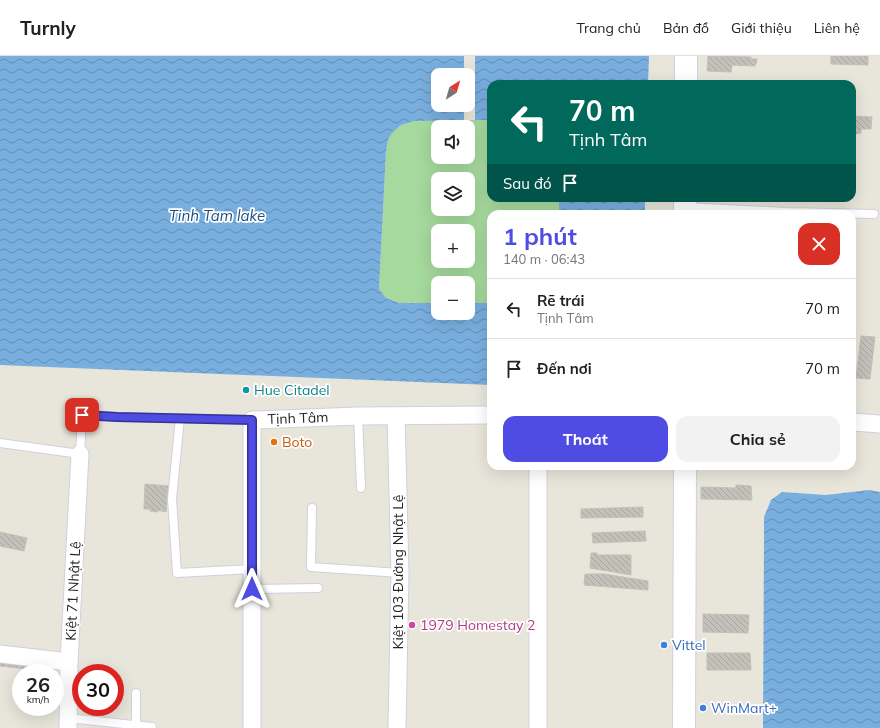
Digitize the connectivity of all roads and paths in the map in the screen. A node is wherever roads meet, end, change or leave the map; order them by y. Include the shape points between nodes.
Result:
1 (686, 56) edge
2 (686, 80) edge
3 (685, 206) edge
4 (743, 210) edge
5 (856, 214) edge
6 (874, 214) dead end
7 (487, 415) edge
8 (358, 416) junction
9 (396, 416) junction
10 (180, 418) junction
11 (252, 420) junction
12 (856, 422) edge
13 (880, 424) edge
14 (0, 443) edge
15 (80, 454) junction
16 (538, 470) edge
17 (684, 470) edge
18 (361, 488) dead end
19 (312, 508) dead end
20 (252, 568) junction
21 (400, 573) junction
22 (318, 588) dead end
23 (252, 589) junction
24 (0, 654) edge
25 (69, 662) junction
26 (136, 693) dead end
27 (68, 723) edge
28 (136, 725) junction
29 (152, 727) edge
30 (252, 728) edge
31 (396, 728) edge
32 (538, 728) edge
33 (684, 728) edge

1 - 2 main road
3 - 4 lane
5 - 6 lane
7 - 9 street, Tịnh Tâm
8 - 9 street, Tịnh Tâm
8 - 11 street, Tịnh Tâm
8 - 18 lane
9 - 21 street, Kiệt 103 Đường Nhật Lệ
10 - 11 lane, Tịnh Tâm
10 - 15 lane, Tịnh Tâm via 82,415
10 - 20 lane via 172,499 176,573
11 - 20 street
12 - 13 street
14 - 15 lane
15 - 25 street, Kiệt 71 Nhật Lệ
16 - 32 street
17 - 33 main road
19 - 21 lane via 311,567
20 - 23 street
21 - 31 street, Kiệt 103 Đường Nhật Lệ
22 - 23 lane
23 - 30 street
24 - 25 street
25 - 27 street, Kiệt 71 Nhật Lệ
26 - 28 lane
27 - 28 lane
28 - 29 lane

